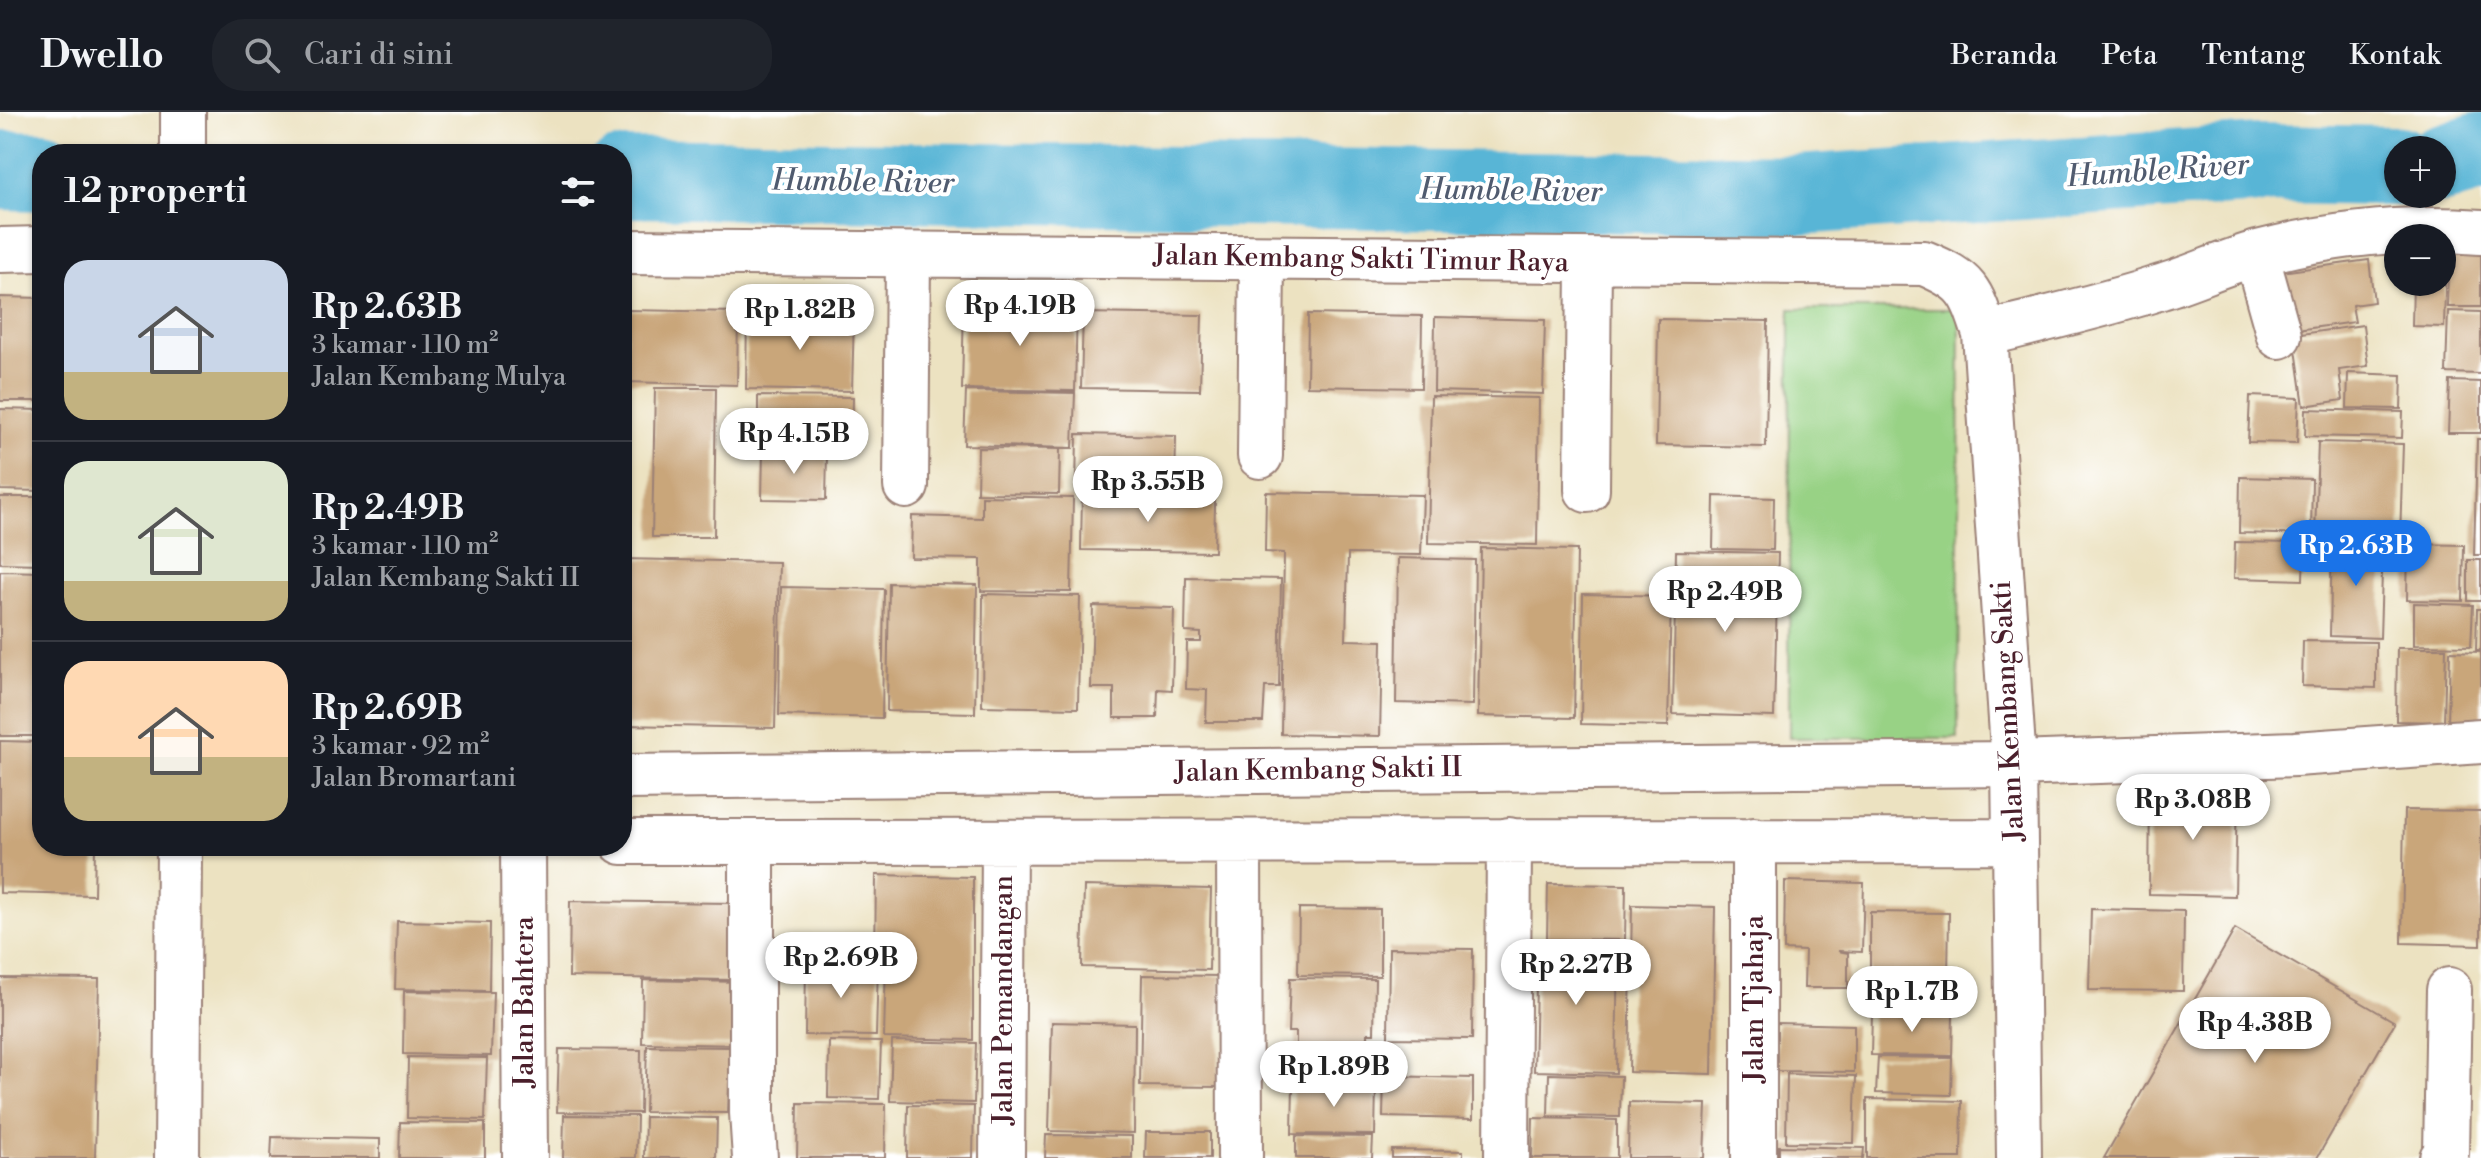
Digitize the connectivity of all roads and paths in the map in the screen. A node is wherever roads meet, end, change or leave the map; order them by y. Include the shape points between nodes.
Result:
1 (183, 112) edge
2 (183, 144) edge
3 (2481, 232) edge
4 (32, 249) edge
5 (0, 250) edge
6 (632, 252) edge
7 (2256, 254) junction
8 (908, 255) junction
9 (1262, 258) junction
10 (1589, 261) junction
11 (1953, 275) joint
12 (1985, 334) junction
13 (2279, 336) dead end
14 (1260, 456) dead end
15 (906, 486) dead end
16 (1587, 490) dead end
17 (2481, 741) edge
18 (2014, 764) junction
19 (632, 777) edge
20 (1509, 840) junction
21 (1754, 840) junction
22 (1239, 841) junction
23 (2015, 841) junction
24 (632, 842) edge
25 (752, 842) junction
26 (1004, 842) junction
27 (179, 856) edge
28 (523, 856) edge
29 (2449, 990) dead end
30 (177, 1158) edge
31 (525, 1158) edge
32 (755, 1158) edge
33 (1002, 1158) edge
34 (1240, 1158) edge
35 (1507, 1158) edge
36 (1754, 1158) edge
37 (2019, 1158) edge
38 (2442, 1158) edge

1 - 2 street
3 - 7 street via 2364,232
4 - 5 street
6 - 8 street, Jalan Kembang Sakti Timur Raya
7 - 12 street via 2160,288
7 - 13 street
8 - 9 street, Jalan Kembang Sakti Timur Raya
8 - 15 street
9 - 10 street, Jalan Kembang Sakti Timur Raya
9 - 14 street
10 - 11 street, Jalan Kembang Sakti Timur Raya via 1924,263
10 - 16 street
11 - 12 street, Jalan Kembang Sakti via 1972,296
12 - 18 street, Jalan Kembang Sakti
17 - 18 street, Jalan Kembang Sakti II
18 - 19 street, Jalan Kembang Sakti II
18 - 23 street, Jalan Kembang Sakti
20 - 21 street
20 - 22 street
20 - 35 street
21 - 23 street
21 - 36 street, Jalan Tjahaja
22 - 26 street
22 - 34 street
23 - 37 street, Jalan Kembang Sakti
24 - 25 street
25 - 26 street
25 - 32 street
26 - 33 street, Jalan Pemandangan
27 - 30 street
28 - 31 street, Jalan Bahtera
29 - 38 street

